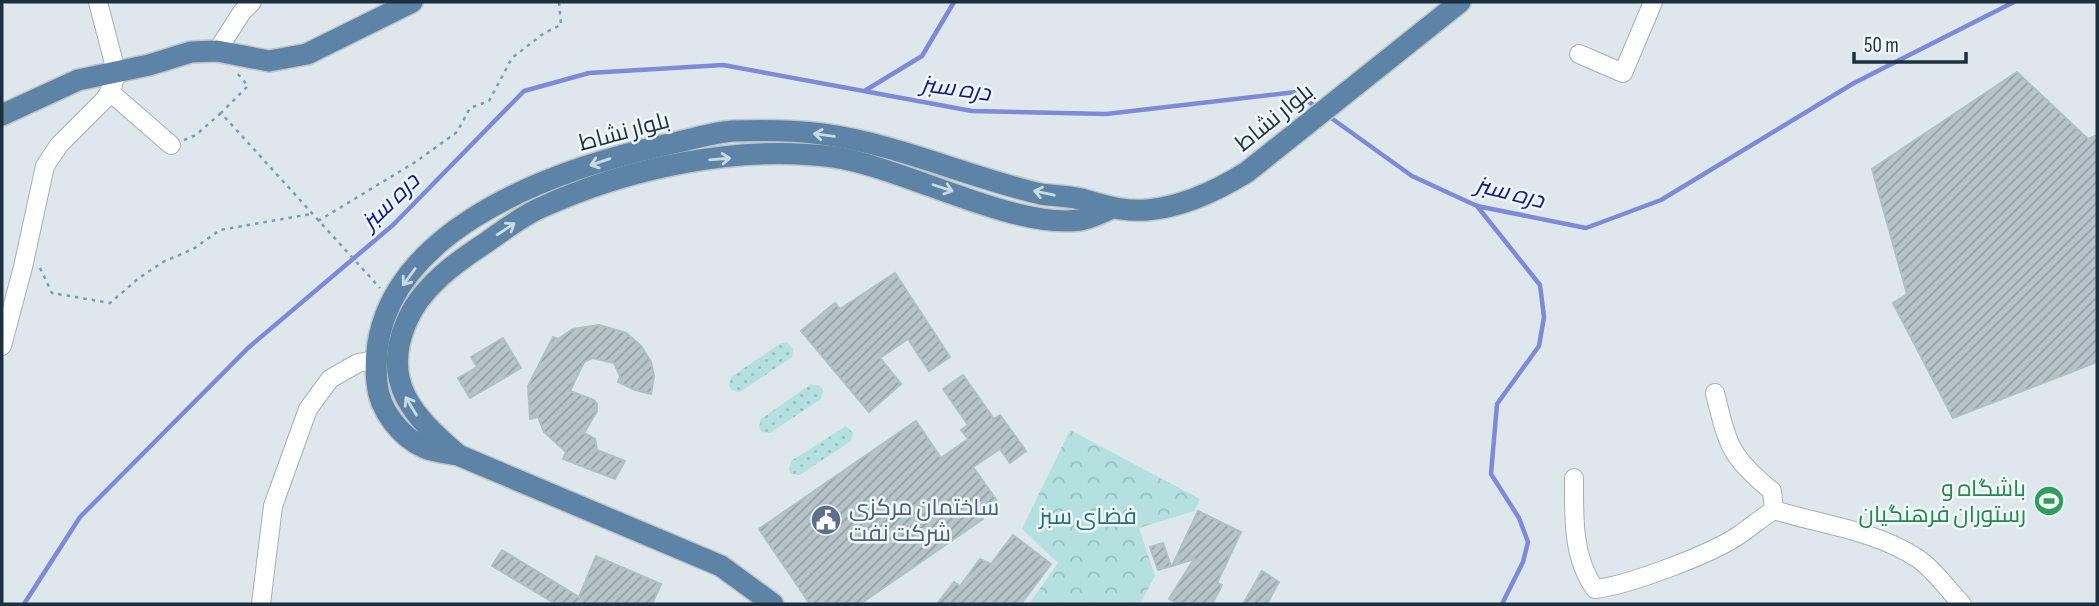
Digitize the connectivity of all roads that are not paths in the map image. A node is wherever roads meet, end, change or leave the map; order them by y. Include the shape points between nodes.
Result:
1 (98, 2) edge
2 (252, 2) edge
3 (412, 2) edge
4 (1653, 2) edge
5 (1452, 5) edge
6 (217, 51) junction
7 (1579, 54) dead end
8 (116, 71) junction
9 (110, 92) junction
10 (2, 115) edge
11 (171, 145) road end
12 (1110, 209) junction
13 (6, 322) edge
14 (2, 346) edge
15 (374, 360) junction
16 (1715, 393) dead end
17 (458, 455) junction
18 (1574, 478) dead end
19 (1774, 510) junction
20 (261, 604) edge
21 (773, 604) edge
22 (1962, 604) edge

1 - 8 street
2 - 6 street
3 - 6 main road via 330,44 288,59 251,59
4 - 7 street via 1623,73
5 - 12 main road, بلوار نشاط via 1224,186 1149,210
6 - 8 main road via 191,52
8 - 9 street
8 - 10 main road via 78,80
9 - 11 street
9 - 13 street via 45,166
12 -> 15 main road, بلوار نشاط via 822,134 730,131 624,154 525,188 461,225 412,270 393,299 382,319
17 -> 12 main road, بلوار نشاط via 424,425 408,403 398,376 397,346 408,319 423,294 466,256 538,209 613,178 729,158 835,157 1038,218 1080,220
13 - 14 street
15 - 17 main road, بلوار نشاط via 378,398 401,432 425,449
15 - 20 street via 358,362 330,379 308,409 273,506
16 - 19 street via 1728,446 1772,491
17 - 21 main road, بلوار نشاط via 721,566
18 - 19 street via 1577,543 1584,574 1595,589 1681,562 1738,536
19 - 22 street via 1862,533 1919,559

